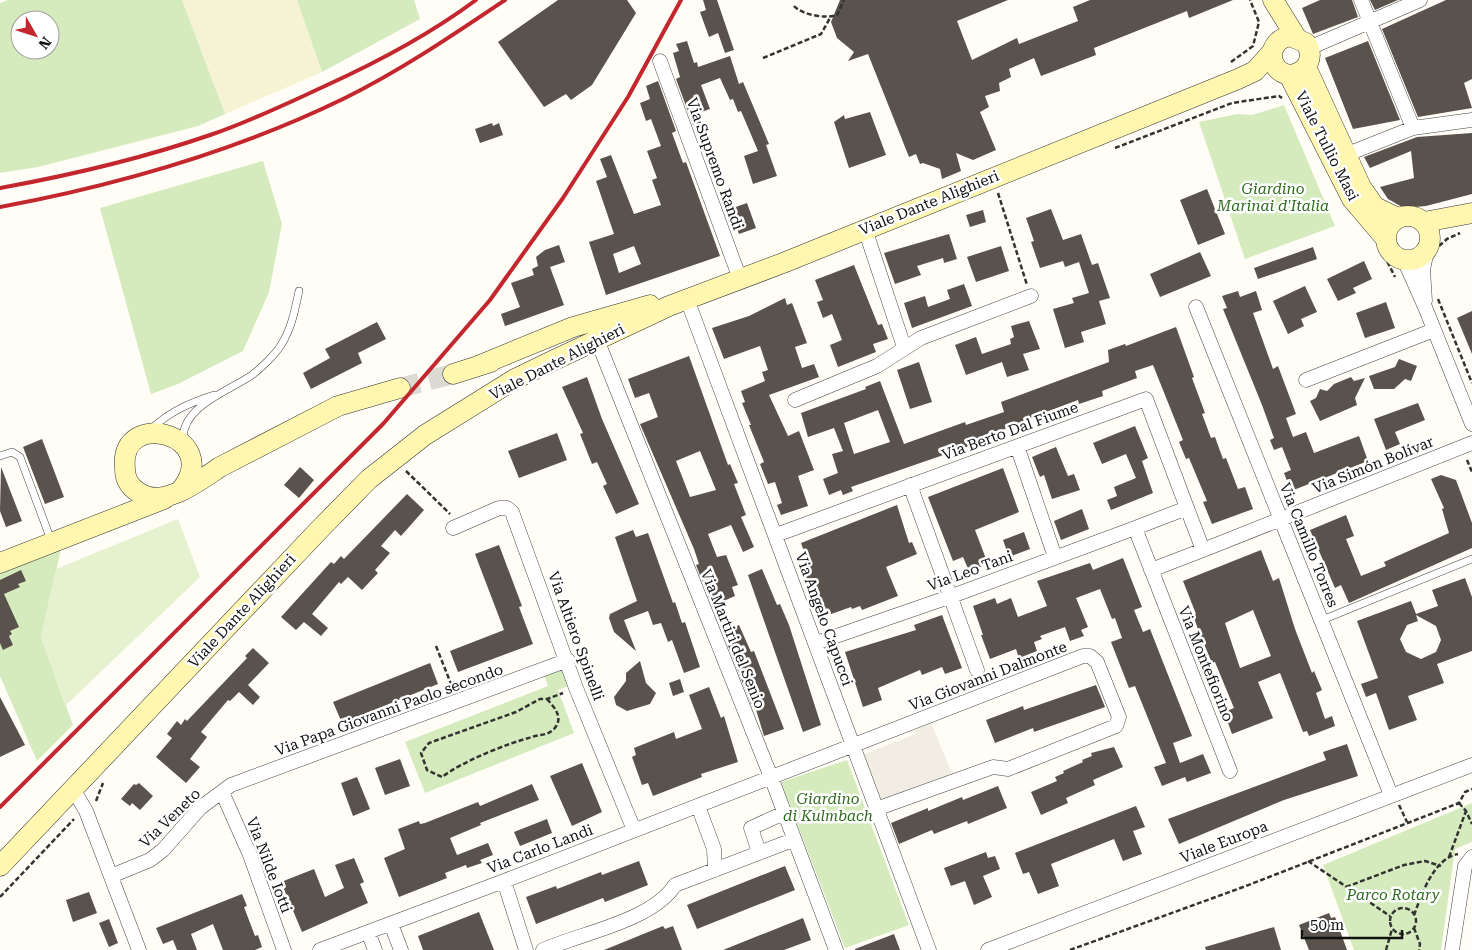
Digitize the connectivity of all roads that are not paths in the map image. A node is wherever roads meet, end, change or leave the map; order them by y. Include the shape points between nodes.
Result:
1 (1361, 0) edge
2 (1420, 0) edge
3 (1275, 4) edge
4 (1371, 23) junction
5 (1274, 48) junction
6 (1296, 59) junction
7 (660, 61) dead end
8 (1254, 71) junction
9 (1472, 120) edge
10 (1413, 128) junction
11 (1345, 155) junction
12 (1398, 218) junction
13 (1468, 220) edge
14 (865, 229) junction
15 (1429, 241) junction
16 (1384, 244) junction
17 (1404, 260) junction
18 (740, 279) junction
19 (299, 291) dead end
20 (1031, 296) road end
21 (678, 302) junction
22 (1196, 307) dead end
23 (1425, 307) junction
24 (581, 324) junction
25 (1434, 330) junction
26 (584, 346) junction
27 (904, 348) junction
28 (478, 366) junction
29 (453, 374) tunnel mouth
30 (1306, 380) dead end
31 (400, 388) tunnel mouth
32 (219, 393) junction
33 (795, 400) dead end
34 (1468, 404) edge
35 (1472, 424) edge
36 (146, 434) junction
37 (1472, 443) edge
38 (184, 445) junction
39 (1016, 446) junction
40 (0, 456) edge
41 (191, 464) junction
42 (220, 467) junction
43 (128, 482) junction
44 (910, 485) junction
45 (173, 494) junction
46 (1187, 508) junction
47 (1281, 521) junction
48 (100, 525) junction
49 (457, 526) road end
50 (1135, 528) junction
51 (776, 535) junction
52 (52, 543) junction
53 (1203, 550) junction
54 (1055, 557) junction
55 (1472, 559) edge
56 (0, 564) edge
57 (1151, 570) junction
58 (952, 596) junction
59 (1322, 620) junction
60 (816, 643) junction
61 (568, 660) junction
62 (977, 670) dead end
63 (852, 747) junction
64 (1472, 765) edge
65 (1230, 770) dead end
66 (771, 777) junction
67 (73, 789) junction
68 (222, 792) junction
69 (1391, 795) junction
70 (698, 806) junction
71 (876, 809) junction
72 (784, 813) junction
73 (634, 830) junction
74 (793, 840) junction
75 (759, 852) junction
76 (1468, 855) edge
77 (0, 866) edge
78 (714, 870) junction
79 (112, 876) junction
80 (504, 881) junction
81 (391, 924) junction
82 (368, 932) junction
83 (1006, 946) edge
84 (139, 950) edge
85 (284, 950) edge
86 (320, 950) edge
87 (374, 950) edge
88 (401, 950) edge
89 (526, 950) edge
90 (543, 950) edge
91 (836, 950) edge
92 (929, 950) edge
93 (988, 950) edge
94 (1452, 950) edge

1 - 4 street
2 - 4 street
3 - 5 street, Viale Tullio Masi
3 - 6 street, Viale Tullio Masi
4 - 6 street
4 - 10 street
5 - 6 street, Viale Tullio Masi via 1273,62
5 - 6 street via 1285,37
5 - 8 street, Viale Dante Alighieri
6 - 8 street, Viale Dante Alighieri
6 - 11 street, Viale Tullio Masi
6 - 16 street, Viale Tullio Masi via 1352,199
7 - 18 street, Via Supremo Randi
8 - 14 street, Viale Dante Alighieri
9 - 10 street
10 - 11 street
11 - 12 street, Viale Tullio Masi via 1375,207
12 - 15 street, Viale Tullio Masi via 1412,216
12 - 16 street via 1389,227
13 - 15 street
14 - 18 street, Viale Dante Alighieri
14 - 27 street
15 - 17 street via 1417,259
15 - 23 street via 1423,270
16 - 17 street, Viale Tullio Masi
17 - 23 street
18 - 21 street, Viale Dante Alighieri
19 - 32 lane via 294,317 281,346 252,374
20 - 27 street via 921,338
21 - 24 street via 646,306
21 - 26 street, Viale Dante Alighieri
21 - 51 street, Via Angelo Capucci
22 - 47 street, Via Camillo Torres
23 - 25 street
24 - 26 street, Via Martiri del Senio
24 - 28 street
25 - 30 street
25 - 34 street
26 - 28 street via 560,342
26 - 66 street, Via Martiri del Senio
26 - 67 street, Viale Dante Alighieri via 515,379 425,435 369,480
27 - 33 street via 877,366
28 - 29 street
31 - 42 street via 338,406
32 - 36 lane via 164,416
32 - 38 lane via 188,421 183,434
34 - 35 street
36 - 38 street via 171,435
36 - 43 street via 126,454 124,463
37 - 47 street, Via Simón Bolívar
38 - 41 street
39 - 44 street, Via Berto Dal Fiume
39 - 46 street, Via Berto Dal Fiume via 1146,399
39 - 54 street
40 - 52 lane via 12,452 20,457
41 - 42 street
41 - 45 street via 188,478
42 - 45 street
43 - 45 street via 148,498
43 - 48 street via 115,510
44 - 51 street, Via Berto Dal Fiume
44 - 58 street
45 - 48 street
46 - 50 street, Via Leo Tani
46 - 53 street
47 - 53 street, Via Simón Bolívar
47 - 59 street, Via Camillo Torres
48 - 52 street
49 - 61 street, Via Altiero Spinelli via 499,508 512,512
50 - 54 street, Via Leo Tani
50 - 57 street, Via Montefiorino
51 - 60 street, Via Angelo Capucci
52 - 56 street
53 - 57 street, Via Simón Bolívar
54 - 58 street, Via Leo Tani
55 - 59 lane
57 - 65 street, Via Montefiorino
58 - 60 street, Via Leo Tani
58 - 62 street
59 - 69 street, Via Camillo Torres
60 - 63 street, Via Angelo Capucci
61 - 68 street, Via Papa Giovanni Paolo secondo via 231,785
61 - 73 street, Via Altiero Spinelli via 576,688
63 - 66 street, Via Giovanni Dalmonte
63 - 71 street, Via Angelo Capucci
63 - 71 street, Via Giovanni Dalmonte via 1083,656 1094,659 1119,717 1116,726 1008,769 994,767
64 - 69 street, Viale Europa
66 - 70 street, Via Carlo Landi
66 - 72 street, Via Martiri del Senio
67 - 77 street, Viale Dante Alighieri
67 - 79 street via 86,811
68 - 79 street, Via Veneto via 200,808 150,860
68 - 85 street, Via Nilde Iotti via 250,856
69 - 83 street, Viale Europa
70 - 73 street, Via Carlo Landi
70 - 78 street via 714,848
71 - 92 street, Via Angelo Capucci
72 - 74 street, Via Martiri del Senio
72 - 75 street via 750,828
73 - 80 street, Via Carlo Landi
74 - 75 street
74 - 91 street, Via Martiri del Senio
75 - 78 street
76 - 94 street
78 - 90 street via 675,885 657,904 634,916
79 - 84 street
80 - 81 street, Via Carlo Landi
80 - 89 street
81 - 82 street, Via Carlo Landi
81 - 88 street
82 - 86 street, Via Carlo Landi
82 - 87 street
83 - 93 street, Viale Europa

